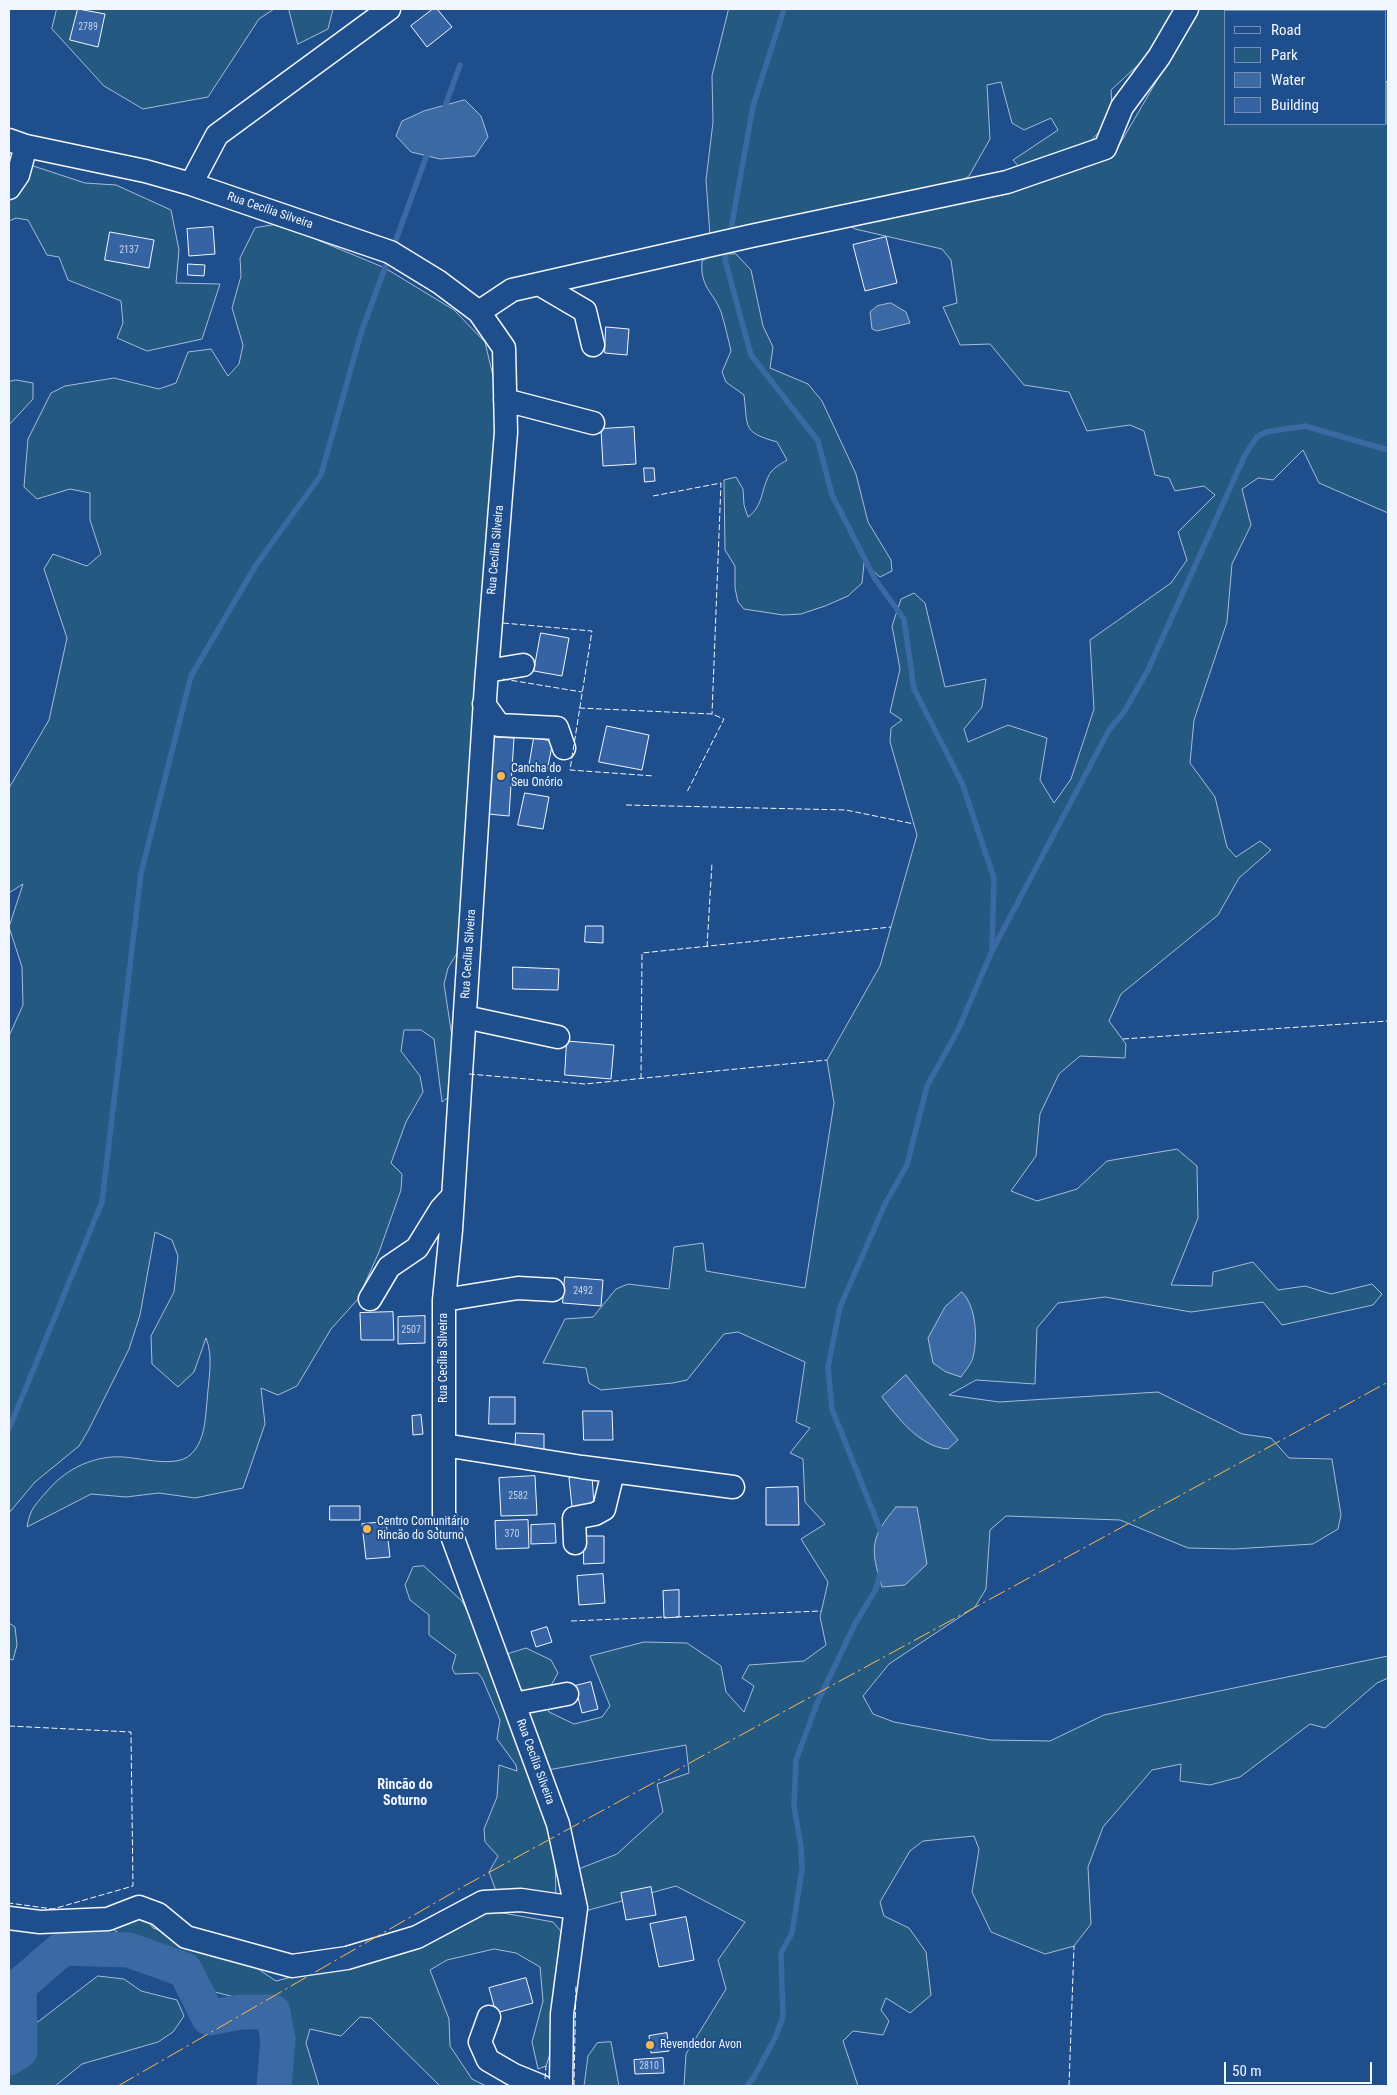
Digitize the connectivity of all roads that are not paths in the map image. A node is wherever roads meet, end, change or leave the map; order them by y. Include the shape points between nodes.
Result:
1 (389, 9) edge
2 (1187, 9) edge
3 (17, 143) edge
4 (190, 184) junction
5 (9, 188) edge
6 (539, 284) junction
7 (479, 312) junction
8 (593, 346) dead end
9 (505, 400) junction
10 (593, 422) dead end
11 (523, 665) dead end
12 (486, 671) junction
13 (484, 704) junction
14 (564, 748) dead end
15 (465, 1017) junction
16 (558, 1037) dead end
17 (454, 1196) junction
18 (553, 1290) dead end
19 (370, 1299) dead end
20 (444, 1300) junction
21 (444, 1445) junction
22 (613, 1472) junction
23 (733, 1487) dead end
24 (575, 1543) dead end
25 (567, 1694) dead end
26 (514, 1704) junction
27 (576, 1908) junction
28 (9, 1918) edge
29 (489, 2017) dead end
30 (542, 2086) edge
31 (561, 2086) edge

1 - 4 street via 217,135
2 - 6 street via 1159,57 1122,107 1105,148 1007,182
3 - 4 street, Rua Cecília Silveira
3 - 5 street via 18,175
4 - 7 street, Rua Cecília Silveira via 390,252 439,282
6 - 7 street via 512,290
6 - 8 street via 585,311
7 - 9 street, Rua Cecília Silveira via 504,348
9 - 10 street
9 - 12 street, Rua Cecília Silveira via 506,432
11 - 12 street
12 - 13 street, Rua Cecília Silveira
13 - 14 street via 500,725 557,728
13 - 15 street, Rua Cecília Silveira
15 - 16 street
15 - 17 street, Rua Cecília Silveira
17 - 19 street via 441,1209 418,1248 389,1267
17 - 20 street, Rua Cecília Silveira
18 - 20 street via 518,1288
20 - 21 street, Rua Cecília Silveira
21 - 22 street
21 - 26 street, Rua Cecília Silveira via 444,1514
22 - 23 street
22 - 24 street via 604,1509 574,1518
25 - 26 street
26 - 27 street, Rua Cecília Silveira via 558,1824
27 - 28 street via 521,1900 483,1902 417,1936 347,1958 292,1966 186,1937 158,1914 139,1907 108,1919 40,1922
27 - 31 street, Rua Cecília Silveira via 562,2014
29 - 30 street via 480,2042 488,2060

